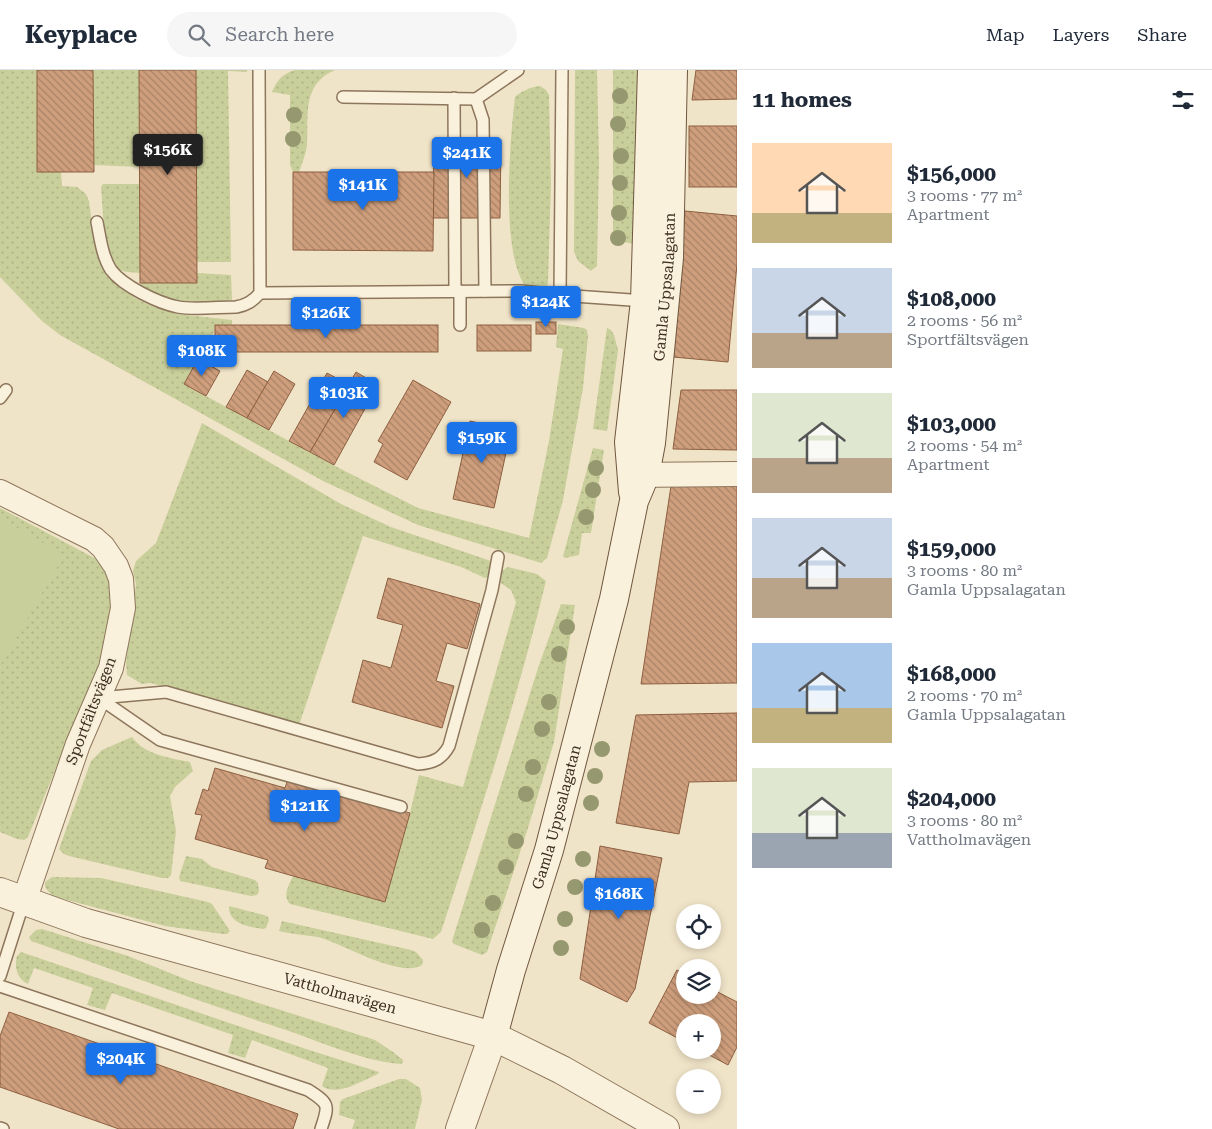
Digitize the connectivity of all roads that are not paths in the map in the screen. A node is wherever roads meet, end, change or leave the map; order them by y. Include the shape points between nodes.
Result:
1 (259, 70) edge
2 (518, 70) edge
3 (562, 70) edge
4 (652, 70) edge
5 (673, 70) edge
6 (343, 97) dead end
7 (454, 98) junction
8 (476, 99) junction
9 (97, 222) dead end
10 (458, 291) junction
11 (485, 291) junction
12 (260, 293) junction
13 (560, 295) junction
14 (645, 301) junction
15 (460, 325) dead end
16 (737, 474) edge
17 (637, 484) junction
18 (0, 492) edge
19 (498, 557) dead end
20 (99, 698) junction
21 (401, 807) dead end
22 (12, 896) edge
23 (0, 972) edge
24 (0, 986) edge
25 (493, 1036) junction
26 (321, 1129) edge
27 (460, 1129) edge
28 (665, 1129) edge

1 - 12 lane
2 - 8 lane
3 - 13 lane
4 - 14 main road, Gamla Uppsalagatan
5 - 17 main road, Gamla Uppsalagatan via 669,258 652,443
6 - 7 lane
7 - 8 lane
7 - 10 lane
8 - 11 lane via 483,120
9 - 12 lane via 111,269 154,299 179,308 236,307 250,303
10 - 11 lane
10 - 12 lane
10 - 15 lane
11 - 13 lane
13 - 14 lane
14 - 17 main road, Gamla Uppsalagatan via 629,442
16 - 17 street
17 - 25 main road, Gamla Uppsalagatan via 614,599 549,850
18 - 20 street, Sportfältsvägen via 94,539 116,566 121,579 123,608 111,668
19 - 20 lane via 449,746 439,759 432,762 418,764 166,692
20 - 21 lane via 160,740
20 - 22 street, Sportfältsvägen
22 - 23 lane
22 - 25 main road, Vattholmavägen via 86,923
24 - 26 lane via 308,1090 324,1100 328,1110
25 - 27 main road, Gamla Uppsalagatan
25 - 28 main road, Vattholmavägen via 562,1070

